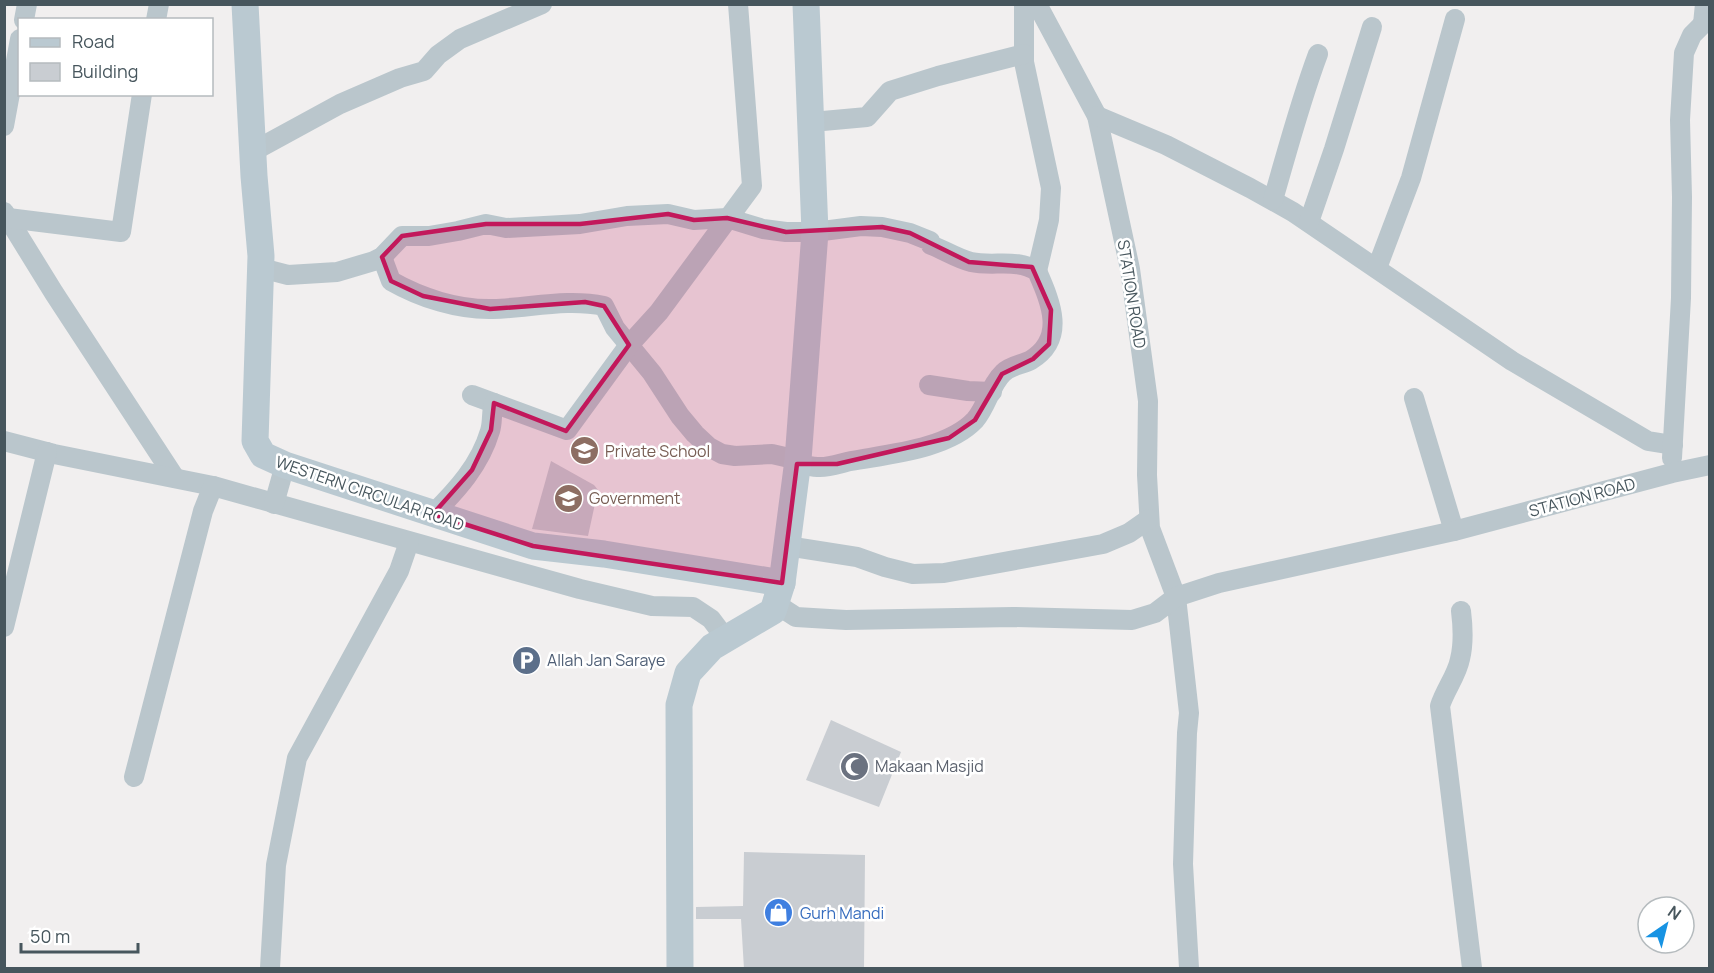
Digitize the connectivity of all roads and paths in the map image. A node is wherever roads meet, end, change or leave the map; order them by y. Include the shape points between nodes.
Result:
1 (245, 4) edge
2 (542, 4) edge
3 (738, 4) edge
4 (806, 4) edge
5 (1024, 4) edge
6 (1037, 4) edge
7 (497, 13) edge
8 (1706, 17) edge
9 (1455, 19) dead end
10 (1372, 27) dead end
11 (18, 50) edge
12 (1024, 54) junction
13 (1318, 54) dead end
14 (142, 96) edge
15 (1097, 116) junction
16 (812, 122) junction
17 (4, 126) edge
18 (252, 152) junction
19 (1273, 200) junction
20 (6, 215) edge
21 (727, 218) junction
22 (1309, 222) junction
23 (815, 232) junction
24 (382, 257) junction
25 (261, 268) junction
26 (1377, 268) junction
27 (1037, 271) junction
28 (629, 345) junction
29 (929, 385) dead end
30 (992, 392) junction
31 (472, 395) dead end
32 (1414, 398) dead end
33 (494, 403) junction
34 (4, 441) edge
35 (1673, 445) junction
36 (47, 452) junction
37 (798, 462) junction
38 (285, 465) junction
39 (1710, 465) edge
40 (1672, 473) junction
41 (175, 478) junction
42 (213, 486) junction
43 (274, 504) junction
44 (433, 514) junction
45 (1149, 519) junction
46 (1454, 531) junction
47 (409, 542) junction
48 (787, 546) junction
49 (779, 594) junction
50 (1176, 597) junction
51 (1461, 611) dead end
52 (4, 627) edge
53 (726, 639) junction
54 (134, 777) dead end
55 (270, 969) edge
56 (680, 969) edge
57 (1189, 969) edge
58 (1472, 969) edge

1 - 18 main road, WESTERN CIRCULAR ROAD
2 - 7 street
3 - 21 street via 752,186
4 - 16 main road
5 - 12 street
6 - 15 street, STATION ROAD
7 - 18 street via 438,55 424,70 340,104
8 - 35 street via 1684,54 1680,120 1681,298
9 - 26 street via 1411,178
10 - 22 street
11 - 17 street
12 - 16 street via 890,91 867,117
12 - 27 street via 1051,188 1049,220
13 - 19 street
14 - 20 street via 121,232
15 - 19 street via 1166,145
15 - 45 street, STATION ROAD via 1130,269 1148,401
16 - 23 main road
18 - 25 main road, WESTERN CIRCULAR ROAD
19 - 22 street
20 - 41 street
21 - 23 street via 763,229
21 - 24 street via 694,220 668,214 580,224 506,228 486,224 429,236 402,236
21 - 28 street
22 - 26 street
23 - 27 street via 861,226 897,230 930,241 969,262 1023,264
23 - 37 main road
24 - 25 street via 337,273 288,275
24 - 28 street via 391,281 452,304 490,309 585,302 604,306
25 - 38 main road, WESTERN CIRCULAR ROAD via 255,441 263,455
26 - 35 street via 1512,361 1648,441
27 - 30 street via 1053,323 1049,344 1033,359 1010,367
28 - 33 street via 567,430
28 - 37 street via 680,416 709,447 722,454 772,454
29 - 30 street
30 - 37 street via 975,420 949,438 819,467
31 - 33 street
32 - 46 street
33 - 44 street via 491,429 472,470
34 - 36 street
35 - 40 street
36 - 41 street
36 - 52 street
37 - 48 main road
38 - 43 street
38 - 44 main road, WESTERN CIRCULAR ROAD
39 - 40 street, STATION ROAD
40 - 46 street, STATION ROAD
41 - 42 street
42 - 43 street
42 - 54 street via 203,511
43 - 47 street
44 - 49 main road, WESTERN CIRCULAR ROAD via 533,546 604,554
45 - 48 street via 1103,544 944,573 913,574 857,557
45 - 50 street, STATION ROAD
46 - 50 street, STATION ROAD via 1219,583
47 - 53 street via 652,606 693,607 711,619
47 - 55 street via 399,571 297,758 276,865
48 - 49 main road
49 - 50 street, STATION ROAD via 796,617 846,620 1132,620 1155,613
49 - 53 main road via 773,611
50 - 57 street via 1189,713 1183,864
51 - 58 street via 1460,660 1440,706
53 - 56 main road via 712,647 687,673 679,705

